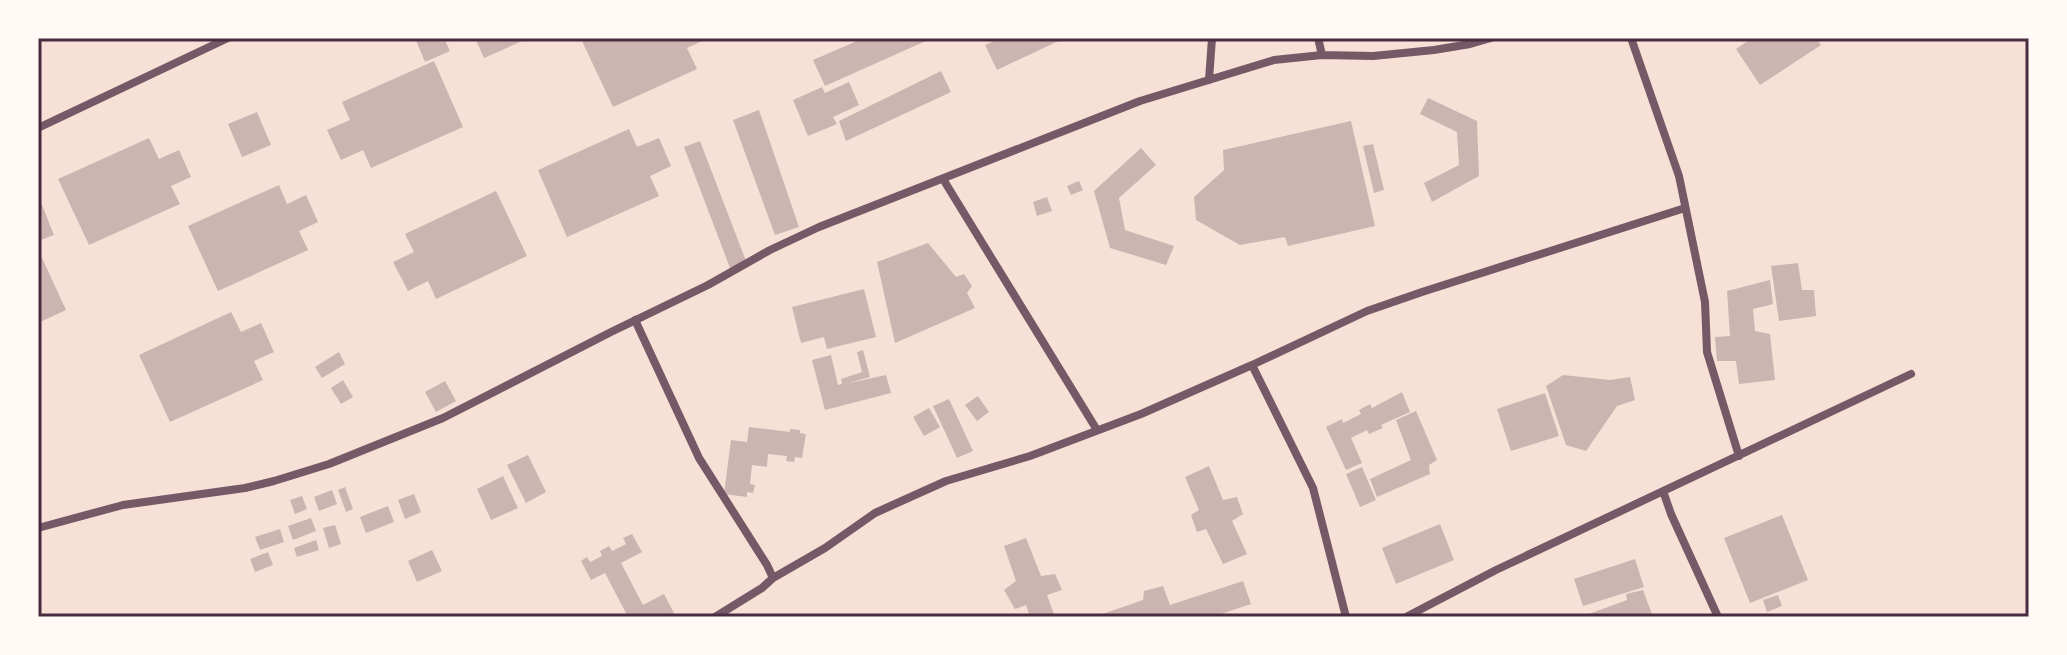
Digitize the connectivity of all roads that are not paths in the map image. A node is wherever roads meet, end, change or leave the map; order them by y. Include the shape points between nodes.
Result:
1 (228, 38) edge
2 (1212, 38) edge
3 (1318, 38) edge
4 (1491, 38) edge
5 (1631, 38) edge
6 (1322, 55) junction
7 (1209, 80) junction
8 (38, 128) edge
9 (943, 179) junction
10 (1685, 208) junction
11 (635, 320) junction
12 (1252, 365) junction
13 (1911, 374) dead end
14 (1097, 430) junction
15 (1739, 456) junction
16 (1663, 491) junction
17 (38, 528) edge
18 (773, 578) junction
19 (715, 617) edge
20 (1346, 617) edge
21 (1406, 617) edge
22 (1718, 617) edge

1 - 8 street
2 - 7 street
3 - 6 street
4 - 6 street via 1434,50
5 - 10 street
6 - 7 street via 1274,60
7 - 9 street via 1140,101
9 - 11 street via 819,227
9 - 14 street
10 - 12 street via 1367,311
10 - 15 street via 1705,302 1707,352
11 - 17 street via 443,418 329,464 274,481 123,505
11 - 18 street via 699,458
12 - 14 street
12 - 20 street via 1313,488
13 - 15 street
14 - 18 street via 946,481 875,513
15 - 16 street
16 - 21 street
16 - 22 street
18 - 19 street

